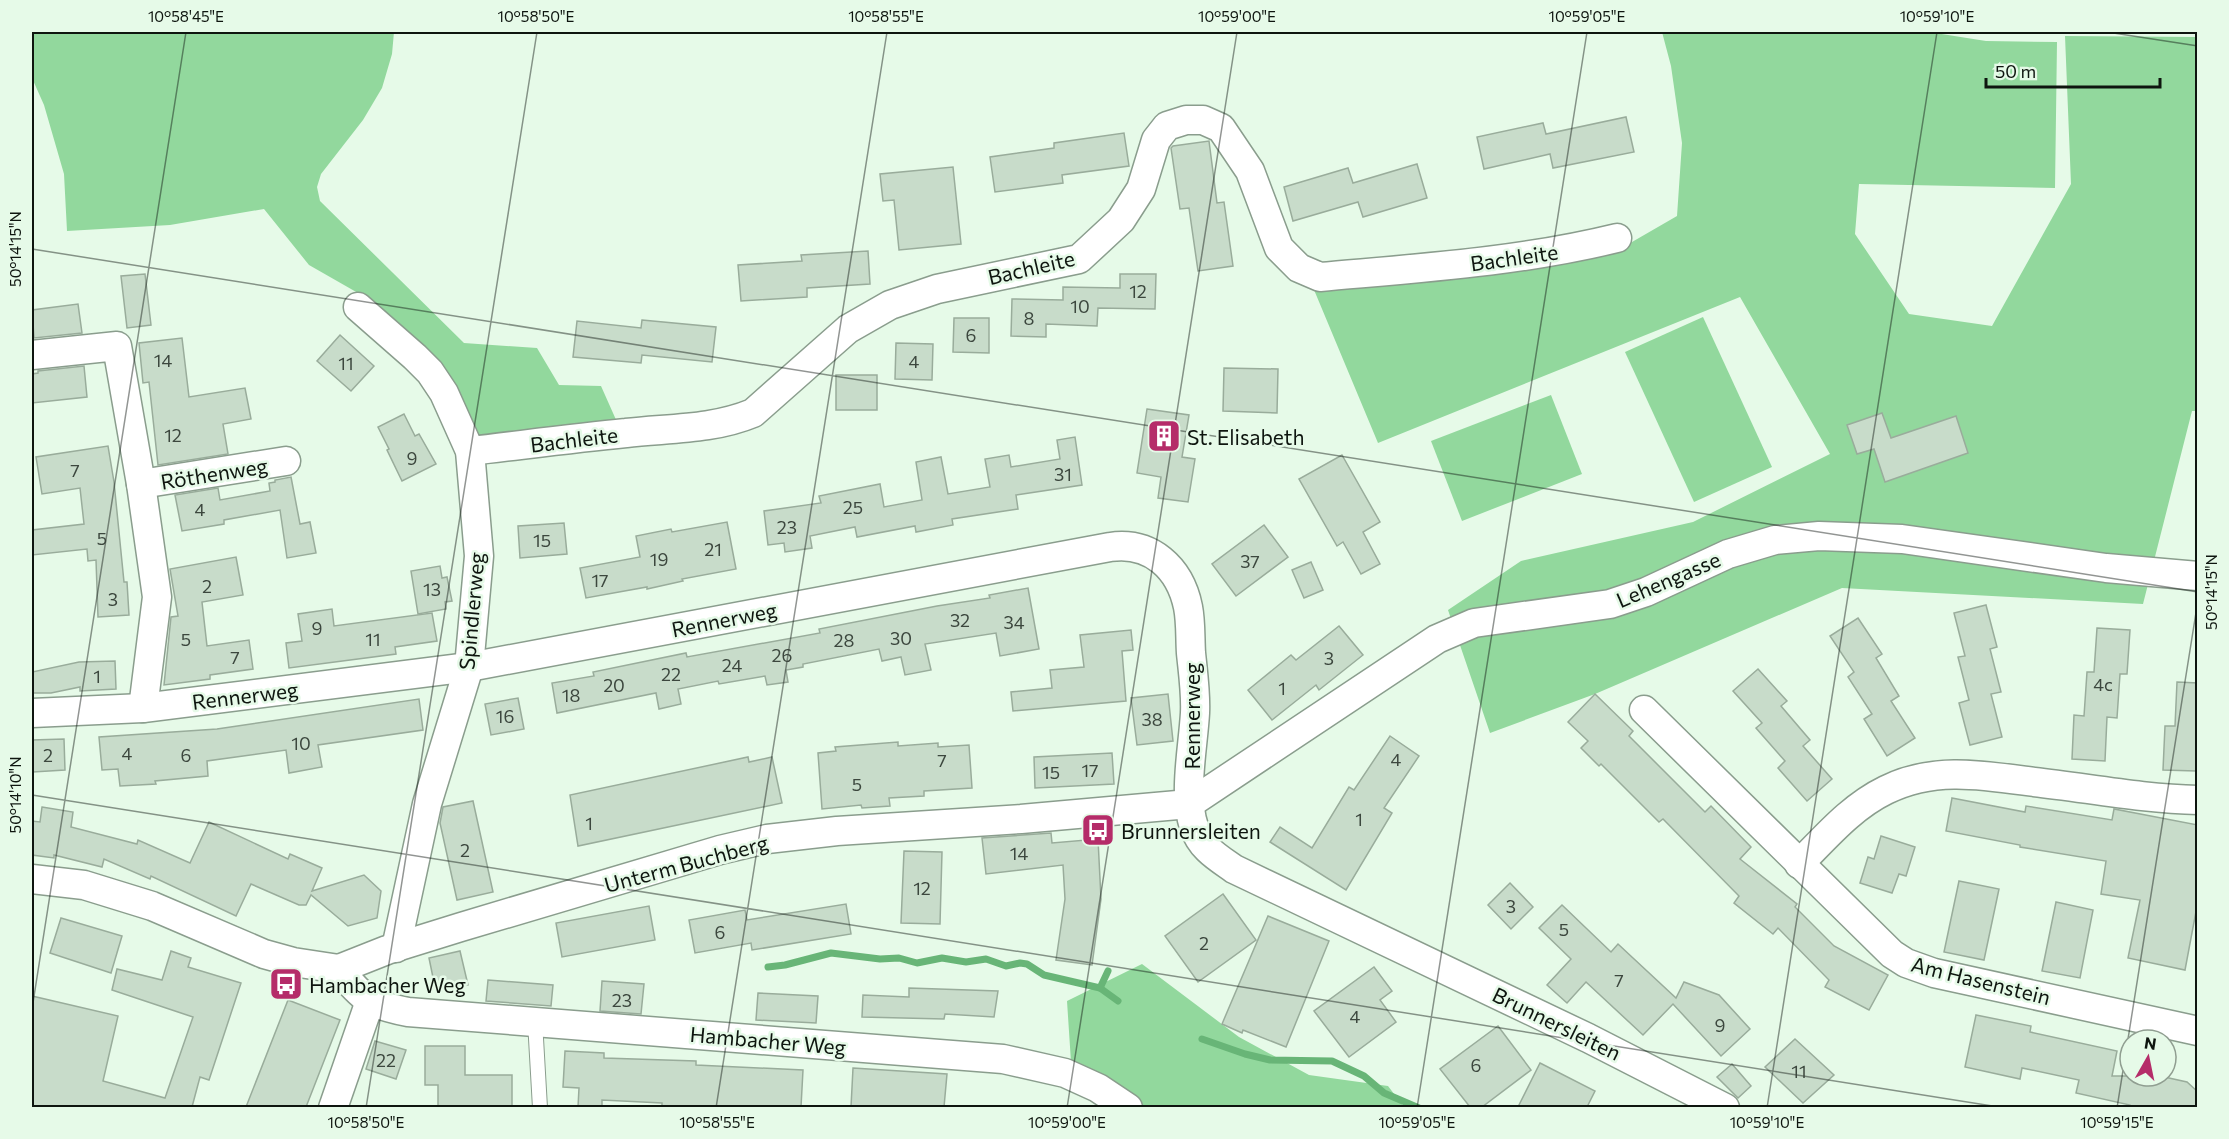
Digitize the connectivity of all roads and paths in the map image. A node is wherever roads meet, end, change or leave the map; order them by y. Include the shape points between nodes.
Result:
1 (1617, 238) dead end
2 (358, 307) dead end
3 (32, 356) edge
4 (470, 451) junction
5 (286, 461) dead end
6 (141, 484) junction
7 (2198, 576) edge
8 (469, 667) junction
9 (143, 708) junction
10 (1644, 710) dead end
11 (32, 713) edge
12 (2198, 800) edge
13 (1189, 804) junction
14 (1800, 864) junction
15 (32, 879) edge
16 (396, 948) junction
17 (339, 969) junction
18 (370, 1002) junction
19 (535, 1021) junction
20 (2198, 1031) edge
21 (333, 1107) edge
22 (540, 1107) edge
23 (1128, 1107) edge
24 (1725, 1107) edge

1 - 4 street, Bachleite via 1474,264 1320,277 1299,268 1279,248 1250,171 1221,128 1203,120 1186,120 1167,126 1156,140 1141,189 1121,220 1079,259 937,288 890,305 848,329 753,413 715,425
2 - 4 street, Spindlerweg via 430,372 444,393
3 - 6 street, Röthenweg via 117,346
4 - 8 street, Spindlerweg via 479,556
5 - 6 street, Röthenweg
6 - 9 street, Röthenweg via 157,597
7 - 13 street, Lehengasse via 2106,568 1902,539 1820,536 1775,540 1728,554 1610,604 1474,623 1437,639
8 - 9 street, Rennerweg
8 - 13 street, Rennerweg via 1110,547 1138,547 1162,560 1173,573 1188,607 1195,710
8 - 16 street, Spindlerweg via 427,804
9 - 11 street, Rennerweg
10 - 14 street, Am Hasenstein
12 - 14 street via 1967,773 1923,777 1887,790 1862,805
13 - 16 street, Unterm Buchberg via 767,839
13 - 24 street, Brunnersleiten via 1194,827 1208,852 1234,869
14 - 20 street, Am Hasenstein via 1906,963 1934,973
15 - 17 street via 84,885 152,906 264,954
16 - 17 street, Unterm Buchberg
17 - 18 street, Hambacher Weg
18 - 19 street, Hambacher Weg via 408,1011
18 - 21 street
19 - 22 lane
19 - 23 street, Hambacher Weg via 1003,1059 1065,1073

